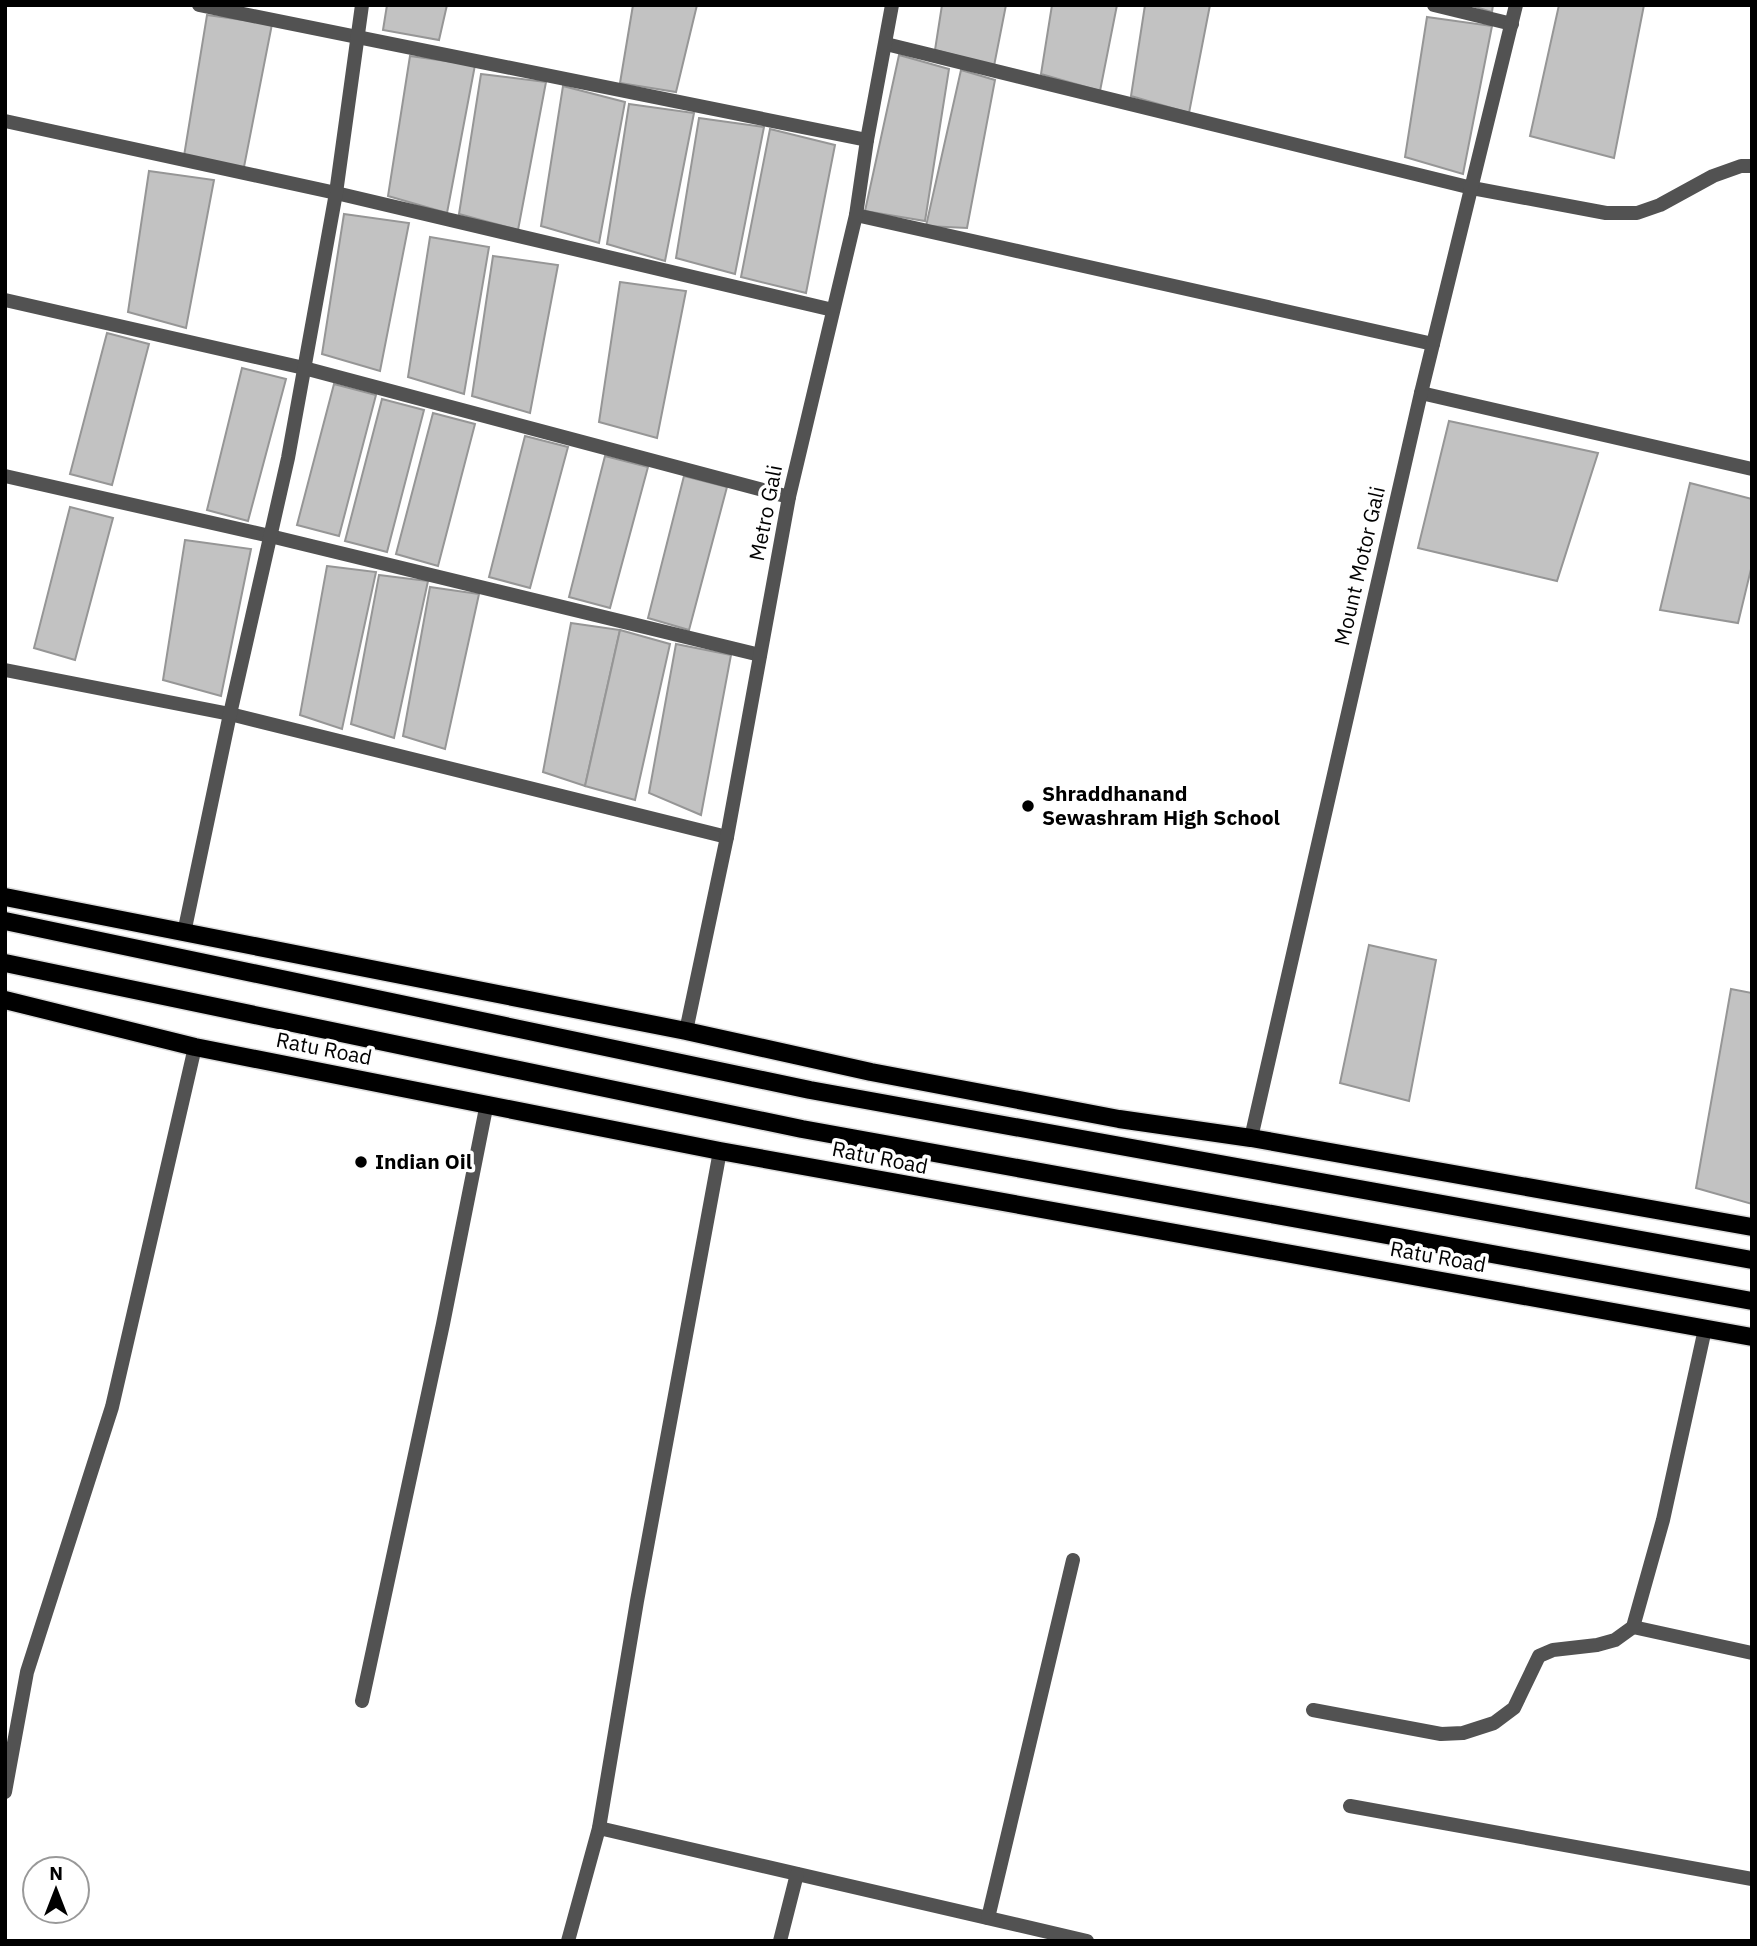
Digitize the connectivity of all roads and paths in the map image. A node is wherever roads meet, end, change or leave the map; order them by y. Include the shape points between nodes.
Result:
1 (199, 5) edge
2 (362, 5) edge
3 (892, 5) edge
4 (1434, 5) edge
5 (1516, 5) edge
6 (1512, 24) junction
7 (358, 37) junction
8 (886, 44) junction
9 (5, 121) edge
10 (867, 140) junction
11 (1752, 166) edge
12 (1472, 188) junction
13 (336, 193) junction
14 (856, 215) junction
15 (5, 300) edge
16 (833, 310) junction
17 (1433, 344) junction
18 (304, 368) junction
19 (1421, 393) junction
20 (1752, 469) edge
21 (5, 476) edge
22 (789, 497) junction
23 (270, 536) junction
24 (760, 655) junction
25 (5, 670) edge
26 (230, 714) junction
27 (727, 836) junction
28 (5, 897) edge
29 (5, 921) edge
30 (184, 933) junction
31 (5, 963) edge
32 (5, 1000) edge
33 (686, 1031) junction
34 (195, 1047) junction
35 (487, 1103) junction
36 (1251, 1138) junction
37 (720, 1151) junction
38 (1752, 1227) edge
39 (1752, 1260) edge
40 (1752, 1301) edge
41 (1705, 1329) junction
42 (1752, 1337) edge
43 (1073, 1560) dead end
44 (1633, 1627) junction
45 (1752, 1653) edge
46 (362, 1701) dead end
47 (1313, 1710) dead end
48 (5, 1793) edge
49 (1350, 1806) dead end
50 (598, 1828) junction
51 (797, 1874) junction
52 (1752, 1879) edge
53 (988, 1918) junction
54 (568, 1941) edge
55 (780, 1941) edge
56 (1087, 1941) edge

1 - 7 street
2 - 7 street
3 - 8 street, Metro Gali
4 - 6 street
5 - 6 street, Mount Motor Gali
6 - 12 street, Mount Motor Gali
7 - 10 street
7 - 13 street
8 - 10 street, Metro Gali
8 - 12 street
9 - 13 street
10 - 14 street, Metro Gali
11 - 12 street via 1713,176 1637,213 1605,213
12 - 17 street, Mount Motor Gali
13 - 16 street
13 - 18 street
14 - 16 street, Metro Gali
14 - 17 street
15 - 18 street
16 - 22 street, Metro Gali
17 - 19 street, Mount Motor Gali
18 - 22 street
18 - 23 street
19 - 20 street
19 - 36 street, Mount Motor Gali
21 - 23 street
22 - 24 street, Metro Gali
23 - 24 street
23 - 26 street
24 - 27 street, Metro Gali
25 - 26 street
26 - 27 street
26 - 30 street
27 - 33 street, Metro Gali
28 - 30 main road
29 - 39 main road via 810,1090
30 - 33 main road
31 - 40 main road via 802,1129
32 - 34 main road, Ratu Road
33 - 36 main road via 1119,1119
34 - 35 main road, Ratu Road
34 - 48 street via 112,1407 27,1672
35 - 37 main road, Ratu Road
35 - 46 street
36 - 38 main road
37 - 41 main road, Ratu Road
37 - 50 street
41 - 42 main road, Ratu Road
41 - 44 street via 1663,1520
43 - 53 street
44 - 45 street
44 - 47 street via 1615,1640 1539,1656 1514,1708 1494,1723 1463,1733 1441,1734
49 - 52 street
50 - 51 street
50 - 54 street
51 - 53 street
51 - 55 street
53 - 56 street

